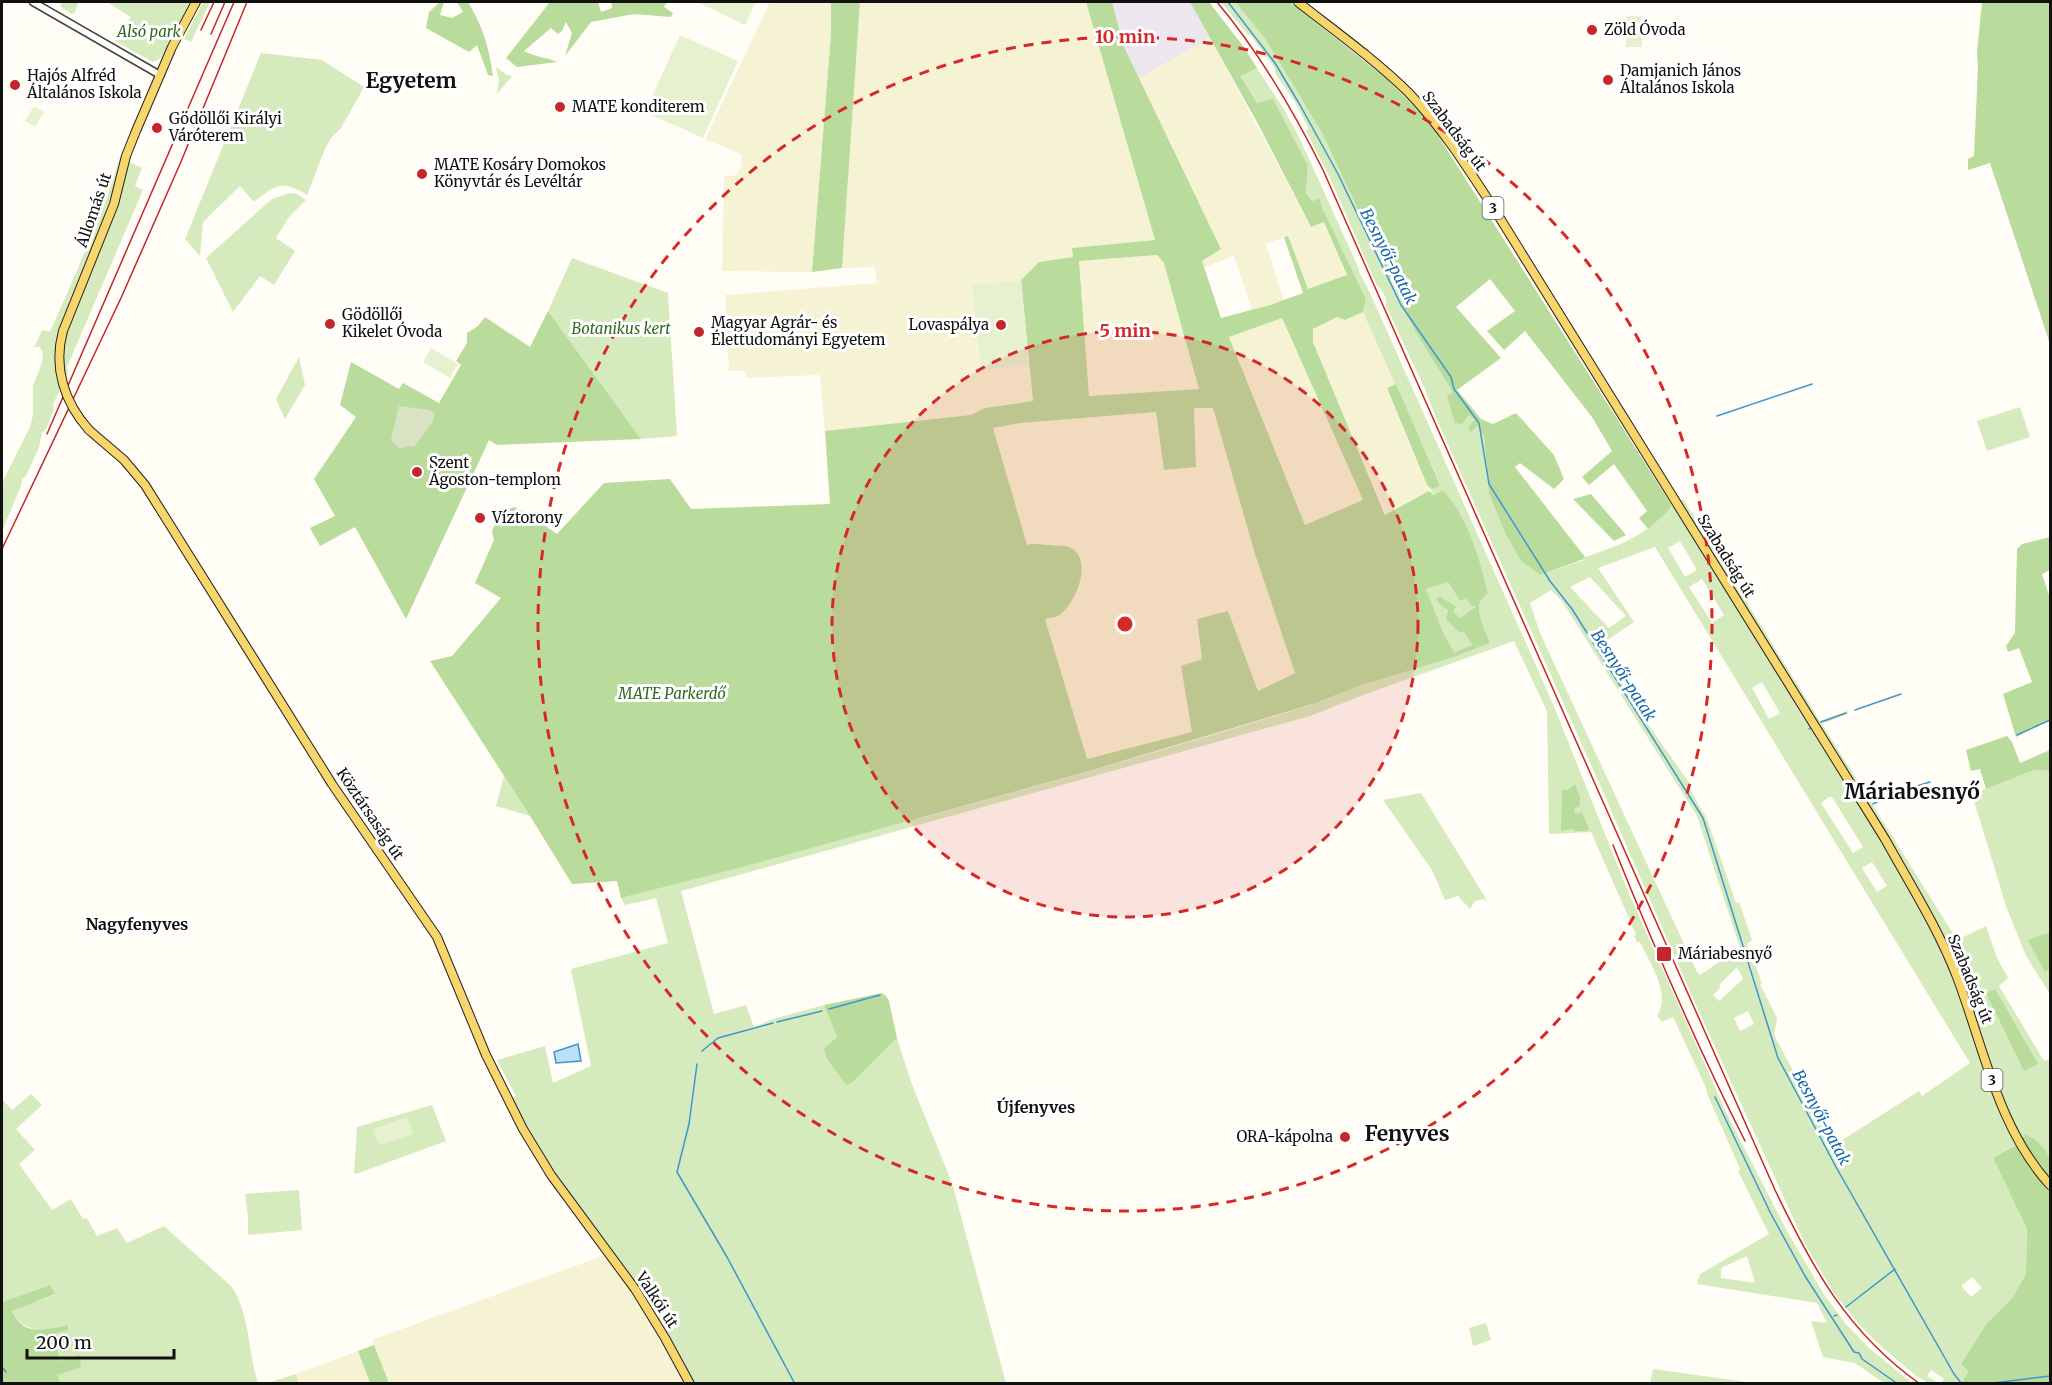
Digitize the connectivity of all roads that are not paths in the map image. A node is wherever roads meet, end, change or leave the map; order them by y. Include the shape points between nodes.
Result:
1 (33, 2) edge
2 (196, 2) edge
3 (1298, 2) edge
4 (160, 75) junction
5 (89, 430) joint
6 (2049, 1184) edge
7 (595, 1235) joint
8 (690, 1383) edge

1 - 4 street
2 - 4 main road, Állomás út
3 - 6 main road, Szabadság út / 3 via 1408,93 1447,139 1493,207 1885,838 1951,964 2012,1128 2026,1155
4 - 5 main road, Állomás út, bridge via 63,331 59,352 62,384 73,409
5 - 7 main road, Köztársaság út via 124,460 145,485 332,784 437,937 508,1101 540,1159
7 - 8 main road, Valkói út via 649,1312

